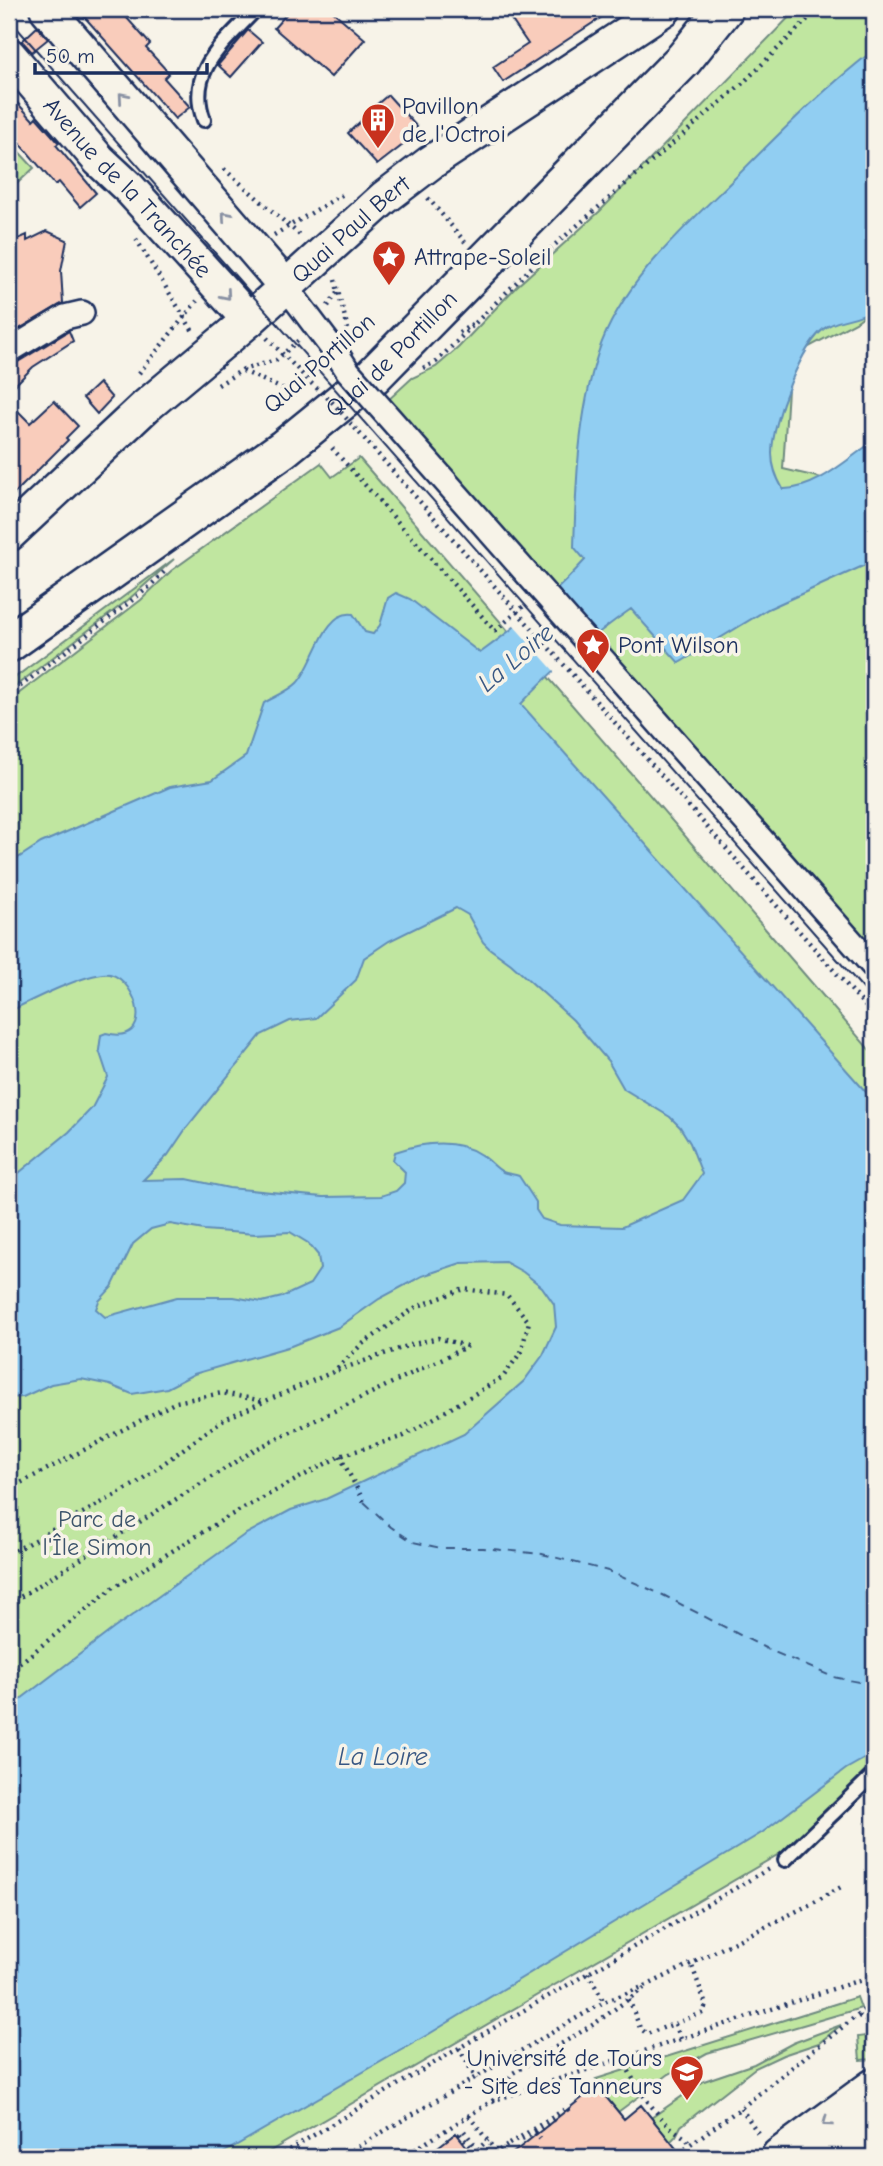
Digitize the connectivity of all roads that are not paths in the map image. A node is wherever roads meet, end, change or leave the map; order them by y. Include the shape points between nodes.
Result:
1 (47, 9) edge
2 (256, 9) edge
3 (664, 9) edge
4 (724, 9) edge
5 (9, 55) edge
6 (204, 120) dead end
7 (286, 287) junction
8 (82, 313) dead end
9 (249, 320) junction
10 (9, 351) edge
11 (9, 534) edge
12 (9, 643) edge
13 (874, 967) edge
14 (874, 1774) edge
15 (785, 1860) road end
16 (874, 2088) edge
17 (874, 2123) edge
18 (780, 2157) edge
19 (826, 2157) edge

7 -> 1 main road, Avenue de la Tranchée
2 - 6 lane via 204,70 197,103
3 - 7 main road, Quai Paul Bert via 430,163
4 - 12 main road, Quai de Portillon via 684,59 373,376 283,449
5 -> 9 main road, Avenue de la Tranchée via 99,160
7 - 9 main road, Quai Paul Bert
7 - 13 street, bridge via 348,370
8 - 10 street via 65,317
9 - 11 main road via 145,407
14 - 15 lane
16 -> 18 main road
17 - 19 main road

